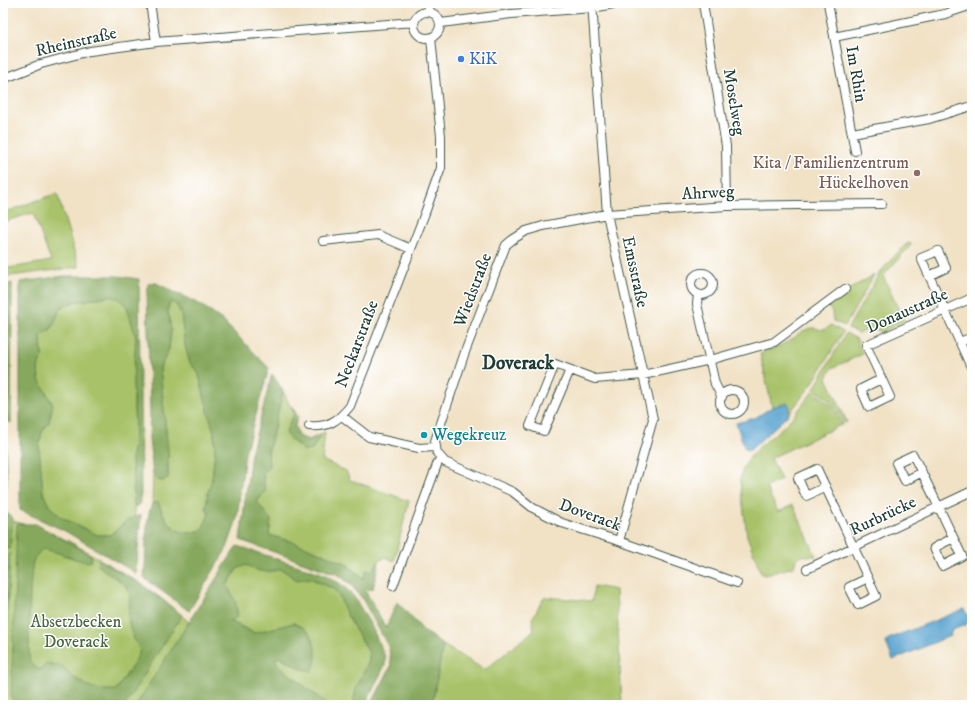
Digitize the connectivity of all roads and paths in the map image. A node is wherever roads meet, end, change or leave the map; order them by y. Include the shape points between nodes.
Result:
1 (150, 3) edge
2 (428, 3) edge
3 (618, 3) edge
4 (704, 3) edge
5 (828, 3) edge
6 (592, 5) edge
7 (972, 5) edge
8 (430, 12) junction
9 (414, 22) junction
10 (441, 24) junction
11 (834, 37) junction
12 (430, 38) junction
13 (156, 42) junction
14 (3, 79) edge
15 (972, 106) edge
16 (852, 133) junction
17 (855, 151) dead end
18 (882, 204) dead end
19 (727, 206) junction
20 (607, 214) junction
21 (323, 241) dead end
22 (410, 249) junction
23 (929, 276) dead end
24 (845, 289) dead end
25 (698, 294) dead end
26 (972, 298) edge
27 (944, 310) junction
28 (972, 337) edge
29 (960, 342) junction
30 (710, 360) junction
31 (970, 360) edge
32 (972, 369) edge
33 (570, 370) junction
34 (643, 376) junction
35 (881, 379) dead end
36 (722, 396) dead end
37 (342, 416) junction
38 (309, 426) dead end
39 (435, 447) junction
40 (441, 459) junction
41 (922, 472) dead end
42 (826, 487) dead end
43 (972, 491) edge
44 (938, 507) junction
45 (953, 538) dead end
46 (619, 541) junction
47 (854, 547) junction
48 (807, 569) dead end
49 (868, 578) dead end
50 (737, 583) dead end
51 (393, 586) dead end

1 - 13 street
2 - 8 street
3 - 6 street
4 - 19 street, Moselweg via 726,146
5 - 11 street, Im Rhin
6 - 10 street
6 - 20 street, Emsstraße
7 - 11 street via 945,14
8 - 9 street, Rheinstraße via 421,14
8 - 10 street via 439,18
9 - 12 street via 417,34 426,39
9 - 13 street, Rheinstraße
10 - 12 street via 438,33
11 - 16 street, Im Rhin
12 - 22 street, Neckarstraße via 441,136 441,168
13 - 14 street, Rheinstraße via 90,51 42,64
15 - 16 street via 929,119
16 - 17 street, Im Rhin
18 - 19 street, Ahrweg
19 - 20 street, Ahrweg
20 - 34 street, Emsstraße
20 - 39 street, Wiedstraße via 526,231 506,245 465,352 434,441
21 - 22 street via 378,235
22 - 37 street, Neckarstraße via 350,406
23 - 27 street
24 - 30 street via 774,342
25 - 30 street via 697,304
26 - 27 street, Donaustraße
27 - 29 street
27 - 35 street, Donaustraße via 866,345
28 - 29 street
29 - 31 street
30 - 34 street
30 - 36 street via 715,384
31 - 32 street
33 - 33 street via 556,364 530,426 544,431
33 - 34 street via 595,379
34 - 46 street, Emsstraße via 653,419
37 - 38 street via 332,423 318,427
37 - 39 street via 369,437 420,448
39 - 40 street
40 - 46 street, Doverack via 513,492 533,508 562,523
40 - 51 street
41 - 44 street
42 - 47 street
43 - 44 street, Rurbrücke
44 - 45 street
44 - 47 street, Rurbrücke
46 - 50 street, Doverack
47 - 48 street, Rurbrücke
47 - 49 street

